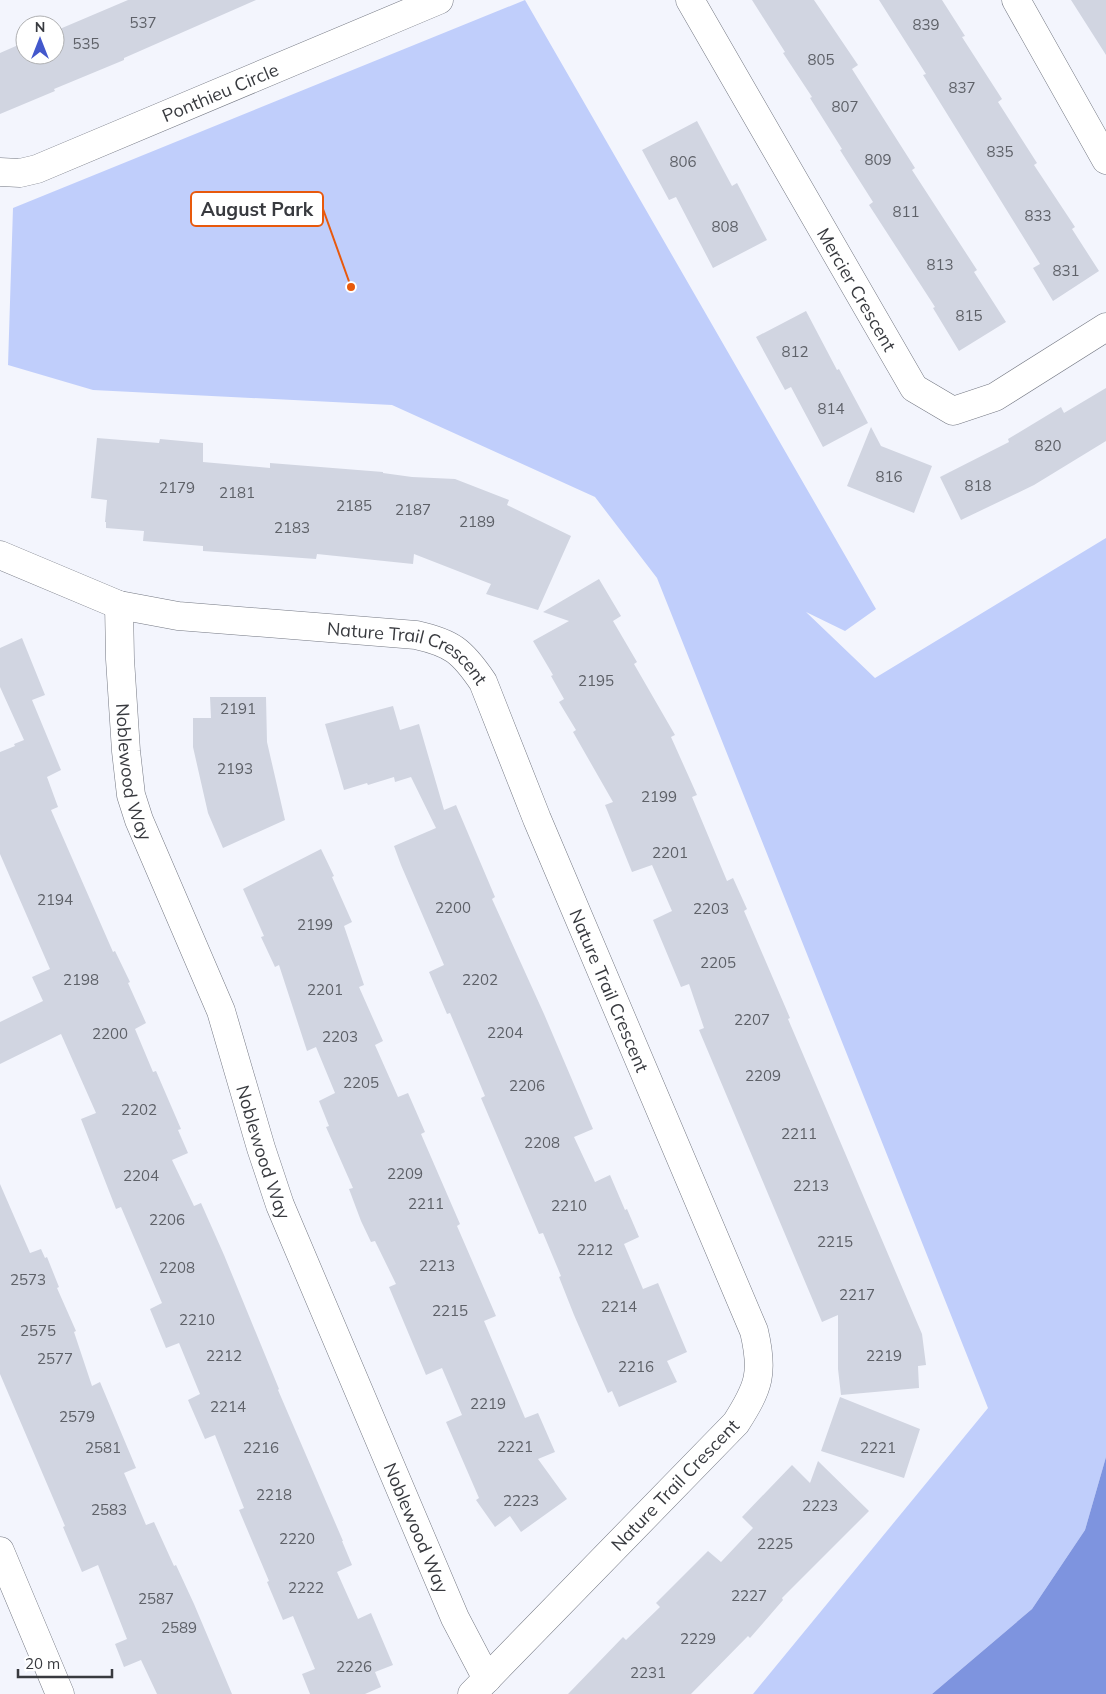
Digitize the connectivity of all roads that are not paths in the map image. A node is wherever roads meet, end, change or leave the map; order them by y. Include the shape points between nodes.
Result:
1 (439, 0) edge
2 (690, 0) edge
3 (1016, 0) edge
4 (1106, 160) edge
5 (0, 172) edge
6 (1106, 327) edge
7 (0, 555) edge
8 (119, 605) junction
9 (0, 1551) edge
10 (479, 1686) edge
11 (60, 1694) edge

1 - 5 street, Ponthieu Circle via 37,169 20,173
2 - 6 street, Mercier Crescent via 914,388 953,411 995,397
3 - 4 street
7 - 8 street, Nature Trail Crescent
8 - 10 street, Noblewood Way via 126,751 131,795 139,820 221,1011 280,1204 455,1618
8 - 10 street, Nature Trail Crescent via 178,616 416,635 441,641 470,662 482,682 754,1331 760,1370 753,1397 736,1423
9 - 11 street

